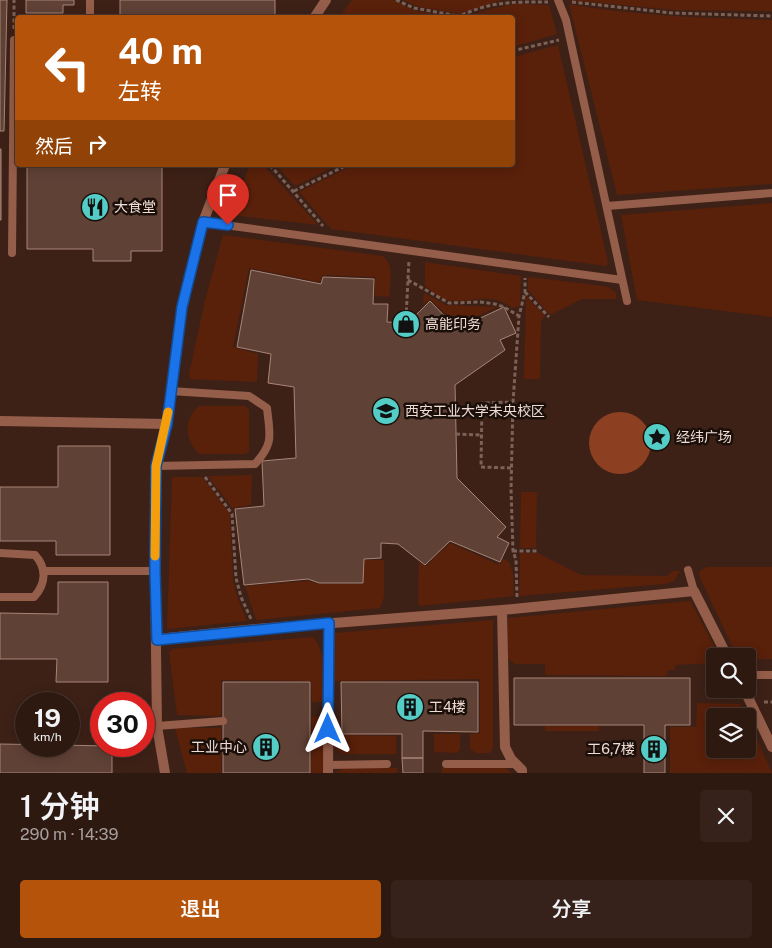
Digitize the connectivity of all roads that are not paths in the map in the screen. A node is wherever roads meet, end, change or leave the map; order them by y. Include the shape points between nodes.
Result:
1 (90, 0) edge
2 (326, 0) edge
3 (558, 0) edge
4 (90, 15) edge
5 (316, 15) edge
6 (15, 93) edge
7 (224, 167) edge
8 (772, 193) edge
9 (607, 206) junction
10 (203, 222) junction
11 (12, 253) dead end
12 (622, 280) junction
13 (627, 301) dead end
14 (170, 392) junction
15 (0, 421) edge
16 (167, 424) junction
17 (156, 466) junction
18 (0, 553) edge
19 (688, 570) dead end
20 (155, 571) junction
21 (43, 572) junction
22 (694, 591) junction
23 (0, 597) edge
24 (502, 610) junction
25 (329, 623) junction
26 (157, 640) junction
27 (723, 648) edge
28 (756, 675) edge
29 (772, 675) edge
30 (749, 698) edge
31 (223, 722) dead end
32 (157, 726) junction
33 (771, 742) edge
34 (387, 764) dead end
35 (446, 764) dead end
36 (519, 768) edge
37 (328, 769) edge
38 (165, 773) edge

1 - 4 lane
2 - 5 street
3 - 9 lane via 566,20
6 - 11 lane
7 - 10 street
8 - 9 lane
9 - 12 lane
10 - 12 lane
10 - 14 street via 182,307
12 - 13 lane
14 - 16 street
14 - 17 lane via 249,396 267,408 268,450 254,464
15 - 16 street
16 - 17 street
17 - 20 street
18 - 21 lane via 35,555
19 - 22 lane
20 - 21 lane
20 - 26 street
21 - 23 lane via 43,584 34,597
22 - 24 street
22 - 27 street
24 - 25 street
24 - 36 street via 505,747
25 - 26 street
25 - 37 street
26 - 32 street
28 - 29 lane
30 - 33 street
31 - 32 lane
32 - 38 street
34 - 37 lane
35 - 36 lane

